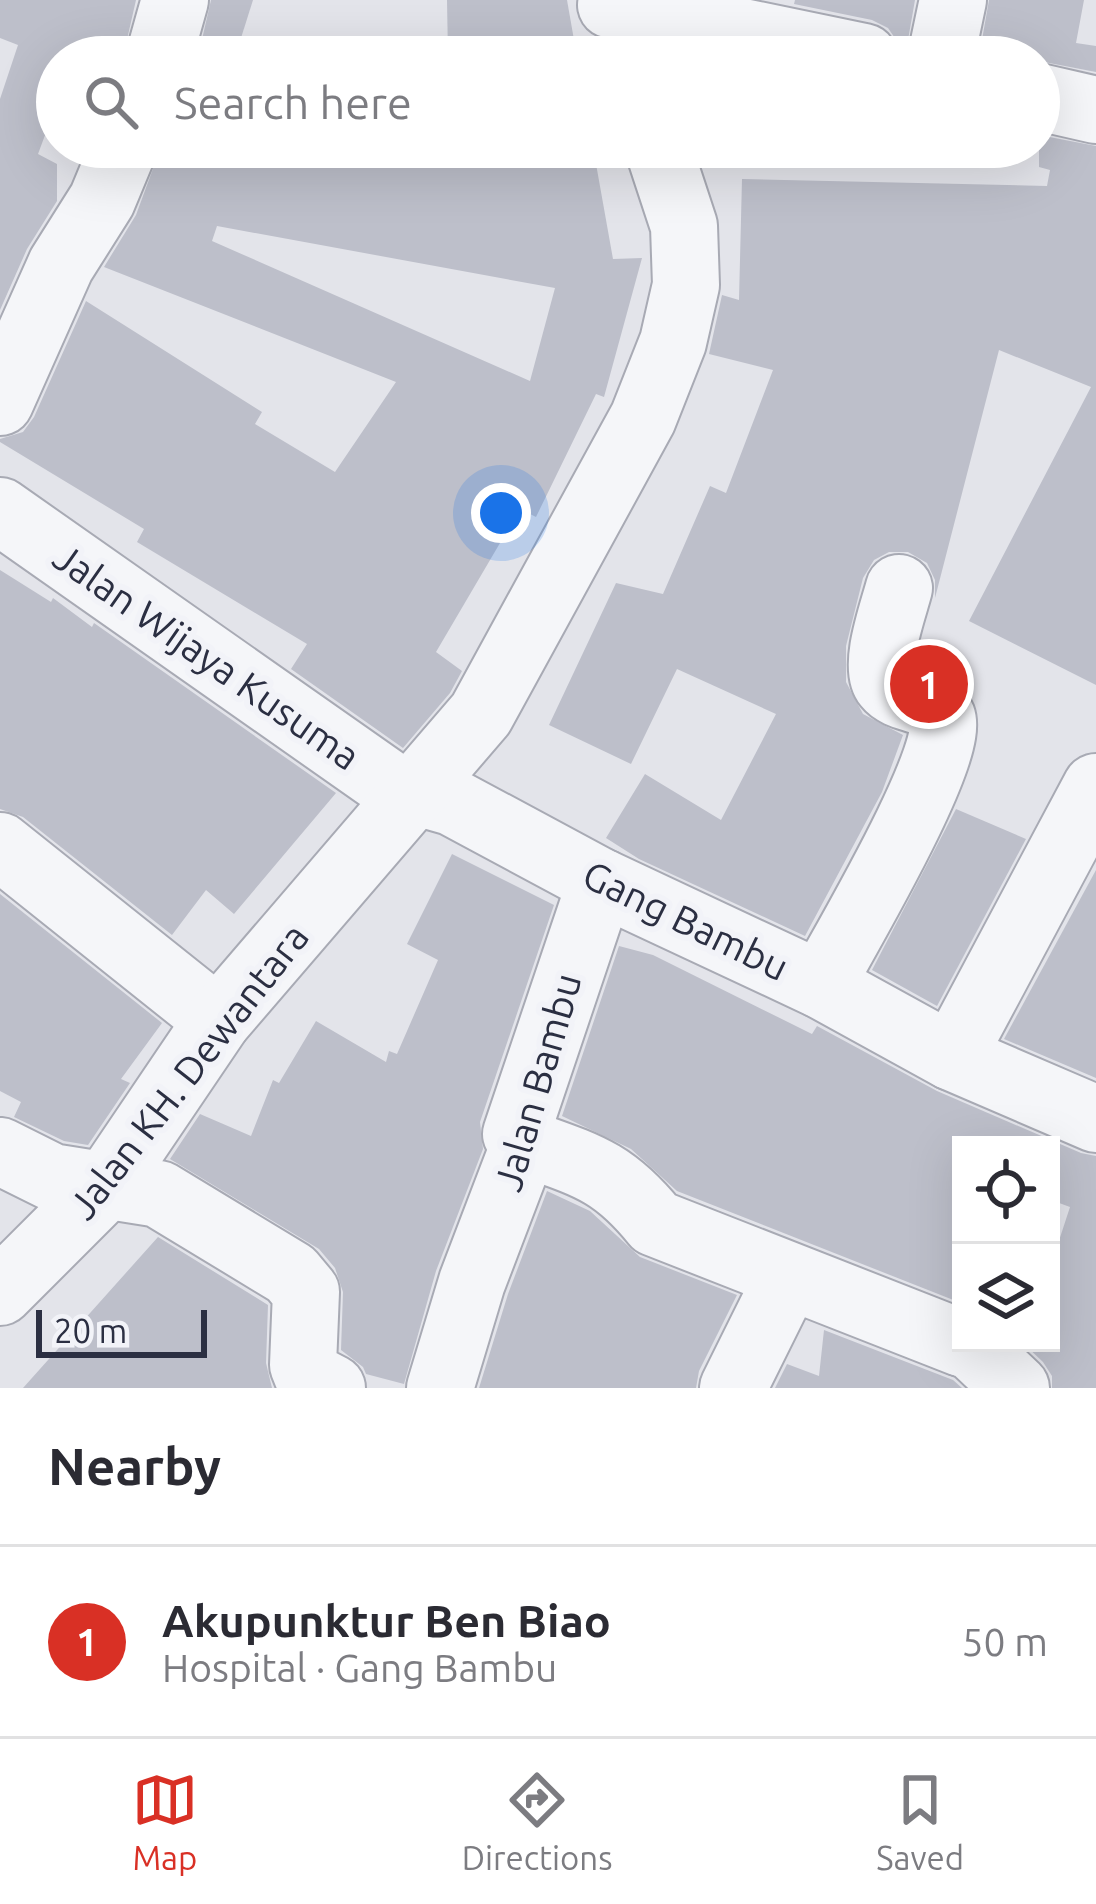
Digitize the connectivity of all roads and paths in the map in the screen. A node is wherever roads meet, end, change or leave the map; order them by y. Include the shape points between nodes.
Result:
1 (175, 0) edge
2 (953, 0) edge
3 (617, 21) edge
4 (165, 36) edge
5 (720, 36) edge
6 (945, 36) edge
7 (1060, 102) edge
8 (1096, 110) edge
9 (115, 168) edge
10 (665, 168) edge
11 (0, 402) edge
12 (0, 511) edge
13 (899, 588) dead end
14 (1096, 787) edge
15 (418, 791) junction
16 (0, 846) edge
17 (601, 882) junction
18 (821, 985) junction
19 (218, 1020) junction
20 (952, 1057) junction
21 (1096, 1120) edge
22 (525, 1143) junction
23 (0, 1151) edge
24 (105, 1186) junction
25 (788, 1277) junction
26 (0, 1292) edge
27 (952, 1340) edge
28 (978, 1352) edge
29 (332, 1388) edge
30 (440, 1388) edge
31 (734, 1388) edge
32 (1016, 1388) edge

1 - 4 street
2 - 6 street
3 - 5 street
7 - 8 street
9 - 11 street
10 - 15 street, Jalan KH. Dewantara via 684,226 686,285 643,418 481,714
12 - 15 street, Jalan Wijaya Kusuma via 389,784
13 - 18 street via 880,669 896,692 934,706 942,717 940,741 910,823
14 - 20 street
15 - 17 street, Gang Bambu
15 - 19 street, Jalan KH. Dewantara
16 - 19 street
17 - 18 street, Gang Bambu
17 - 22 street, Jalan Bambu via 516,1134
18 - 20 street, Gang Bambu
19 - 24 street, Jalan KH. Dewantara
20 - 21 street, Gang Bambu
22 - 25 street via 604,1172 655,1223
22 - 30 street, Jalan Bambu
23 - 24 street via 52,1177
24 - 26 street, Jalan KH. Dewantara
24 - 29 street via 159,1195 291,1274 306,1292 303,1365
25 - 27 street
25 - 31 street
28 - 32 street

